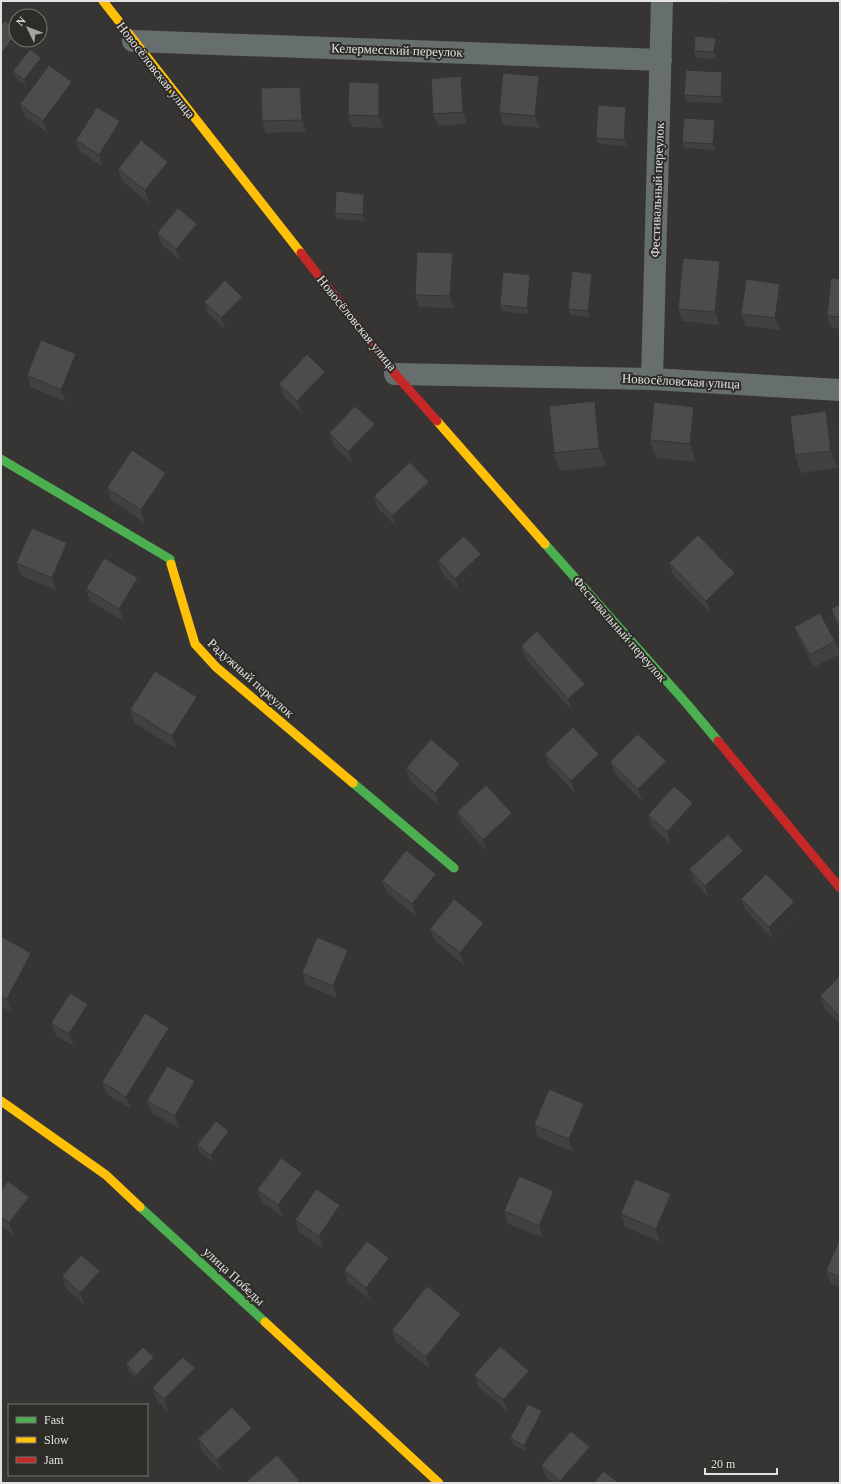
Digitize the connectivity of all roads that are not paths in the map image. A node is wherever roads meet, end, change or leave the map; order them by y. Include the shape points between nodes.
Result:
1 (103, 1) edge
2 (662, 1) edge
3 (133, 41) junction
4 (661, 60) junction
5 (395, 374) junction
6 (652, 379) junction
7 (840, 390) edge
8 (1, 459) edge
9 (454, 868) dead end
10 (840, 888) edge
11 (1, 1101) edge
12 (439, 1483) edge

1 - 3 street, Новосёловская улица
2 - 4 street, Фестивальный переулок
3 - 4 street, Келермесский переулок
3 - 5 street, Новосёловская улица
4 - 6 street, Фестивальный переулок
5 - 6 street, Новосёловская улица
5 - 10 street, Фестивальный переулок via 687,704
6 - 7 street, Новосёловская улица
8 - 9 street, Радужный переулок via 170,558 195,644 222,672
11 - 12 street, улица Победы via 106,1175

